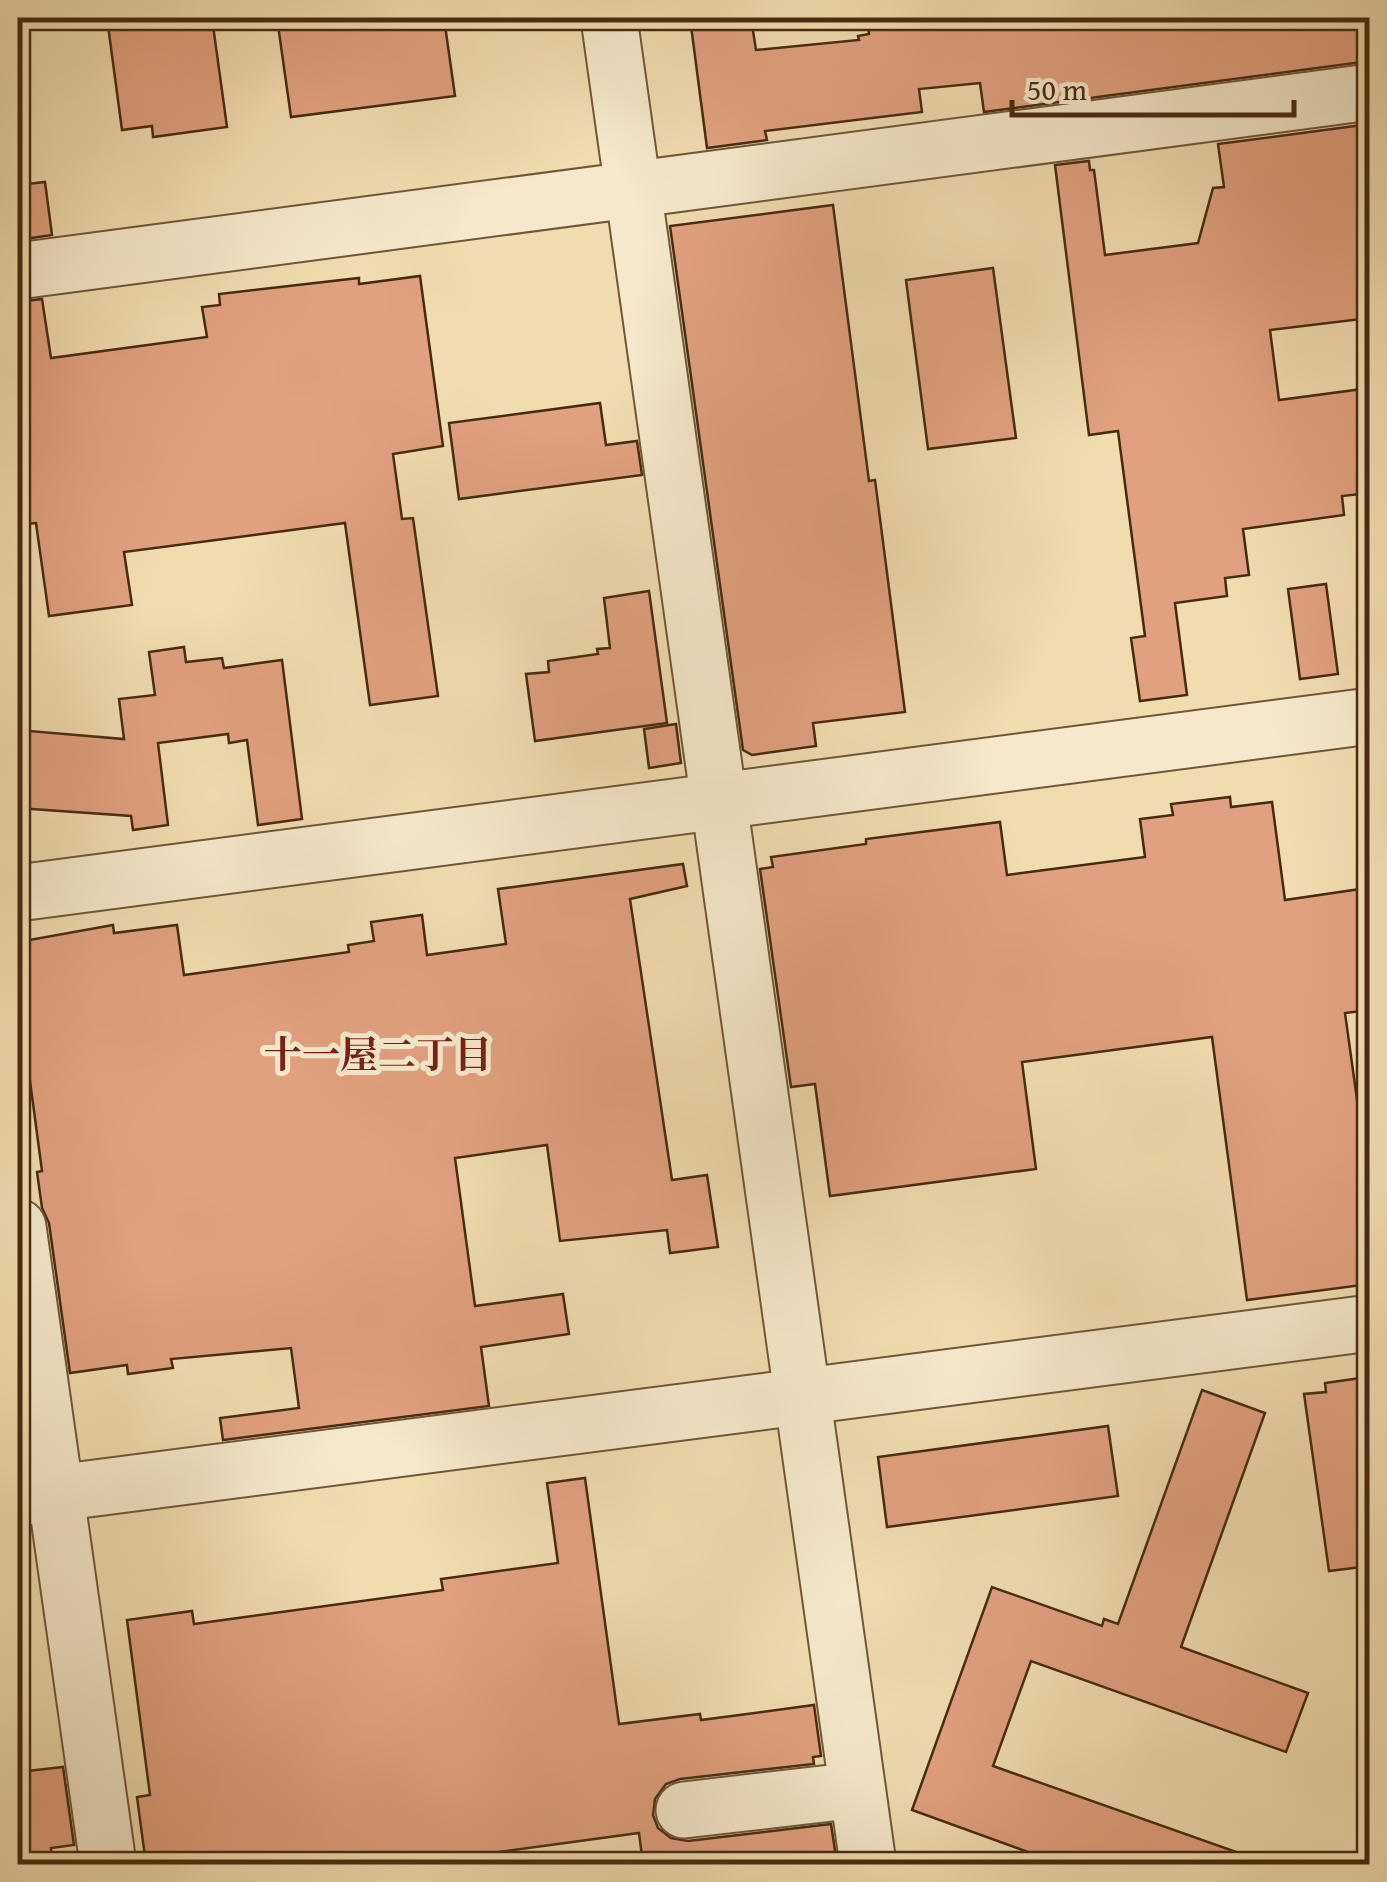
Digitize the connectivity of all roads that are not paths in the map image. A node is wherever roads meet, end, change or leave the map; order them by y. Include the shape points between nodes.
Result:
1 (609, 18) edge
2 (1370, 92) edge
3 (633, 190) junction
4 (18, 272) edge
5 (1370, 716) edge
6 (719, 802) junction
7 (18, 893) edge
8 (18, 1227) edge
9 (1370, 1324) edge
10 (802, 1396) junction
11 (36, 1496) edge
12 (858, 1790) junction
13 (684, 1810) dead end
14 (108, 1864) edge
15 (868, 1864) edge

1 - 3 street
2 - 3 street
3 - 4 street
3 - 6 street
5 - 6 street
6 - 7 street
6 - 10 street
8 - 11 street
9 - 10 street
10 - 11 street
10 - 12 street
11 - 14 street
12 - 13 street
12 - 15 street

